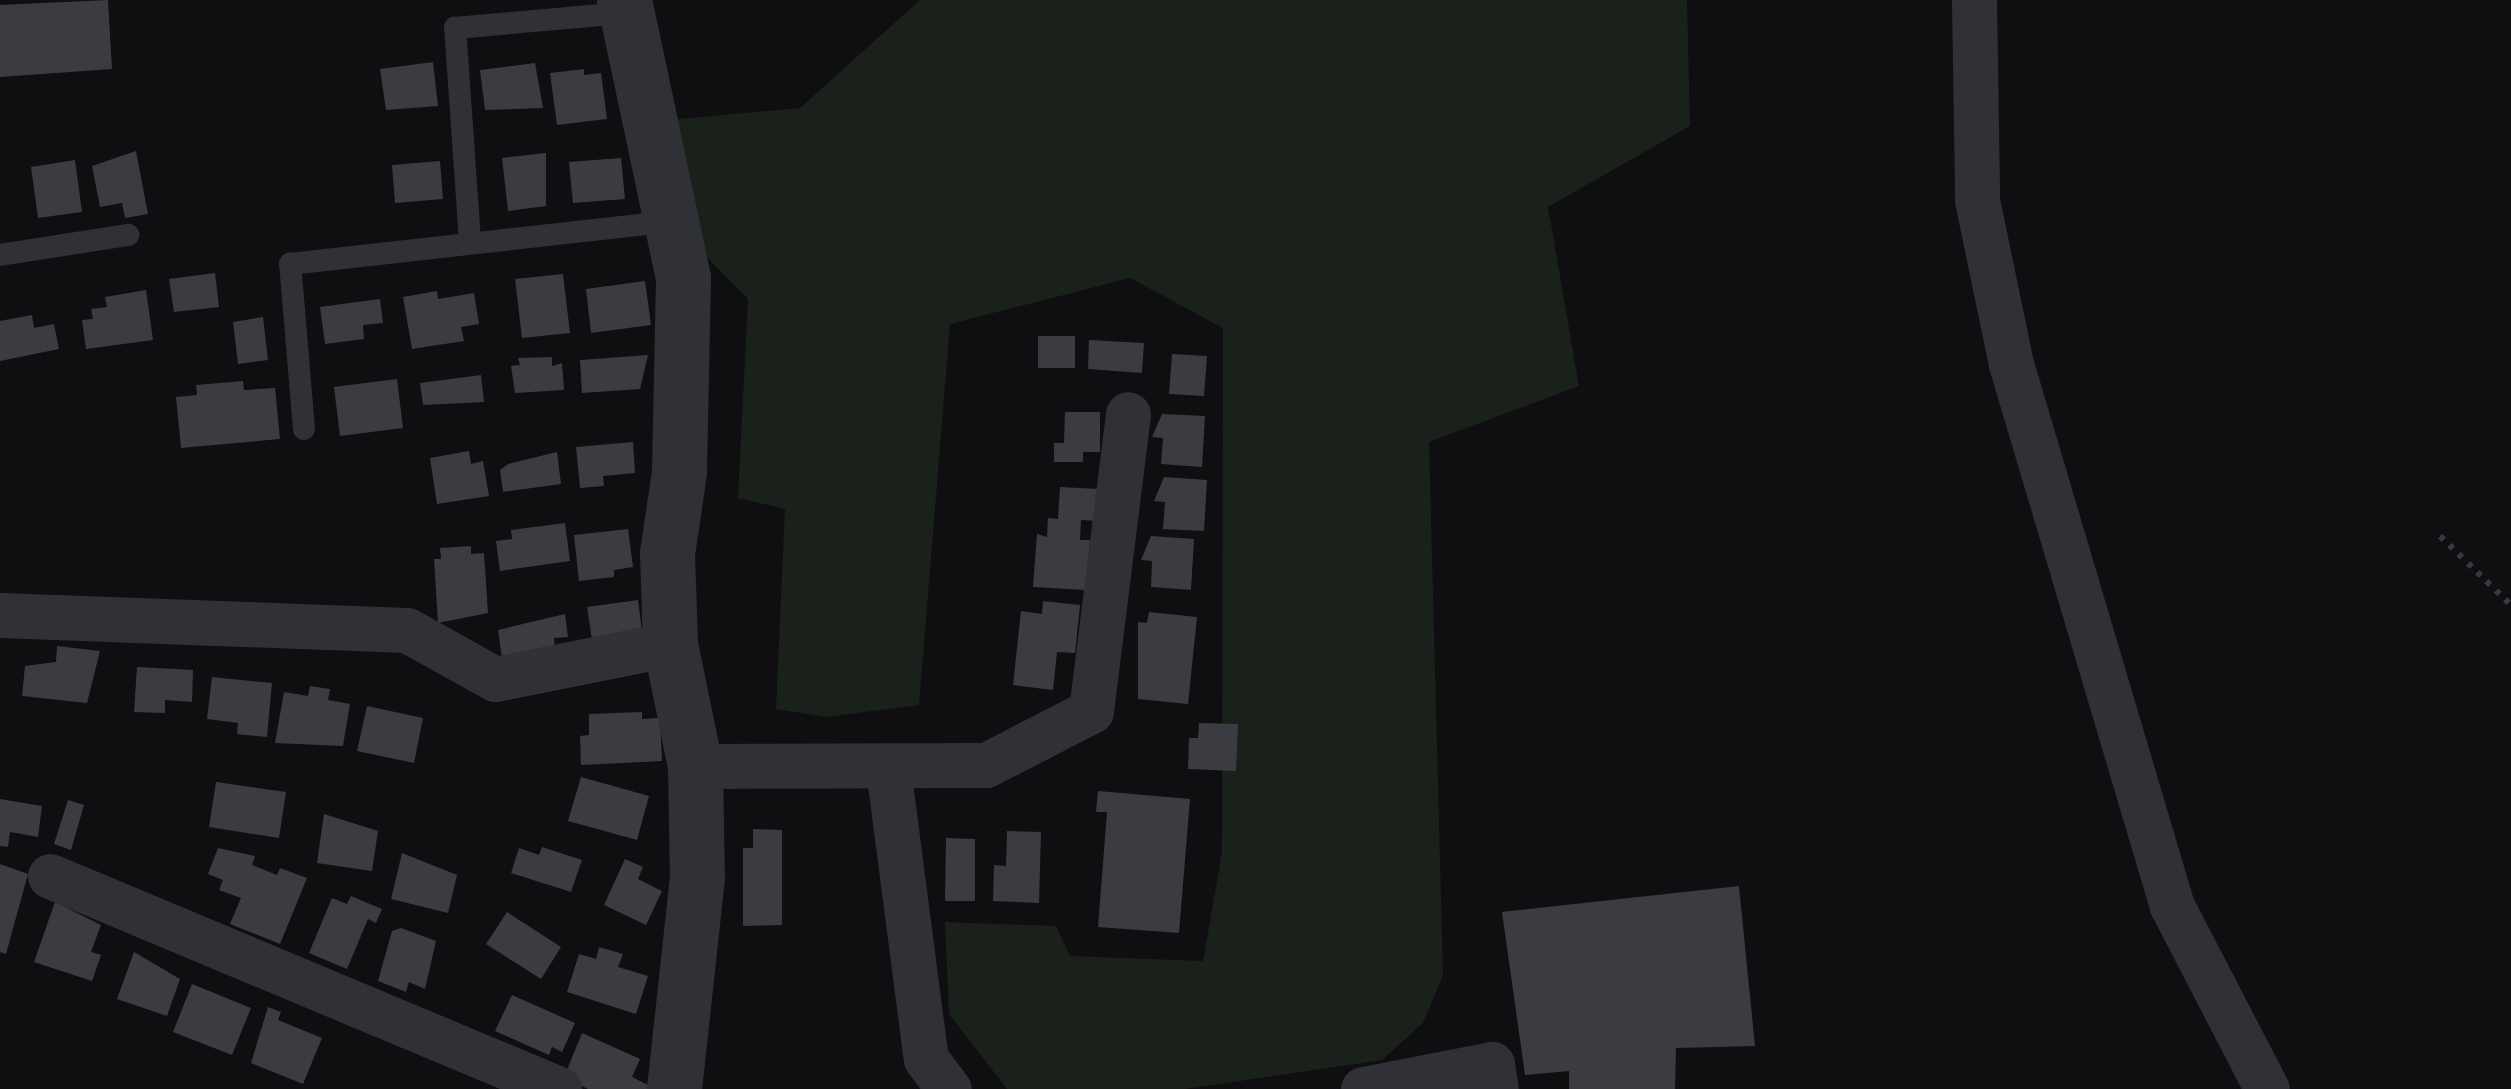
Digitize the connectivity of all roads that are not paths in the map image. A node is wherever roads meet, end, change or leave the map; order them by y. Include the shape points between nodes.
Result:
1 (1974, 0) edge
2 (624, 6) edge
3 (670, 222) junction
4 (128, 234) dead end
5 (470, 240) junction
6 (0, 255) edge
7 (1128, 414) dead end
8 (304, 429) dead end
9 (0, 615) edge
10 (670, 644) junction
11 (694, 766) junction
12 (888, 768) junction
13 (50, 876) dead end
14 (560, 1089) edge
15 (674, 1089) edge
16 (949, 1089) edge
17 (1363, 1089) edge
18 (1496, 1089) edge
19 (2267, 1089) edge

1 - 19 street via 1977,200 2011,364 2172,906
2 - 3 street
2 - 5 lane via 455,28
3 - 5 lane
3 - 10 street via 683,278 679,472 667,554
4 - 6 lane
5 - 8 lane via 290,264
7 - 12 street via 1091,711 986,765
9 - 10 street via 408,630 495,678
10 - 11 street
11 - 12 street
11 - 15 street via 696,877
12 - 16 street via 926,1059
13 - 14 street
17 - 18 street via 1492,1064

